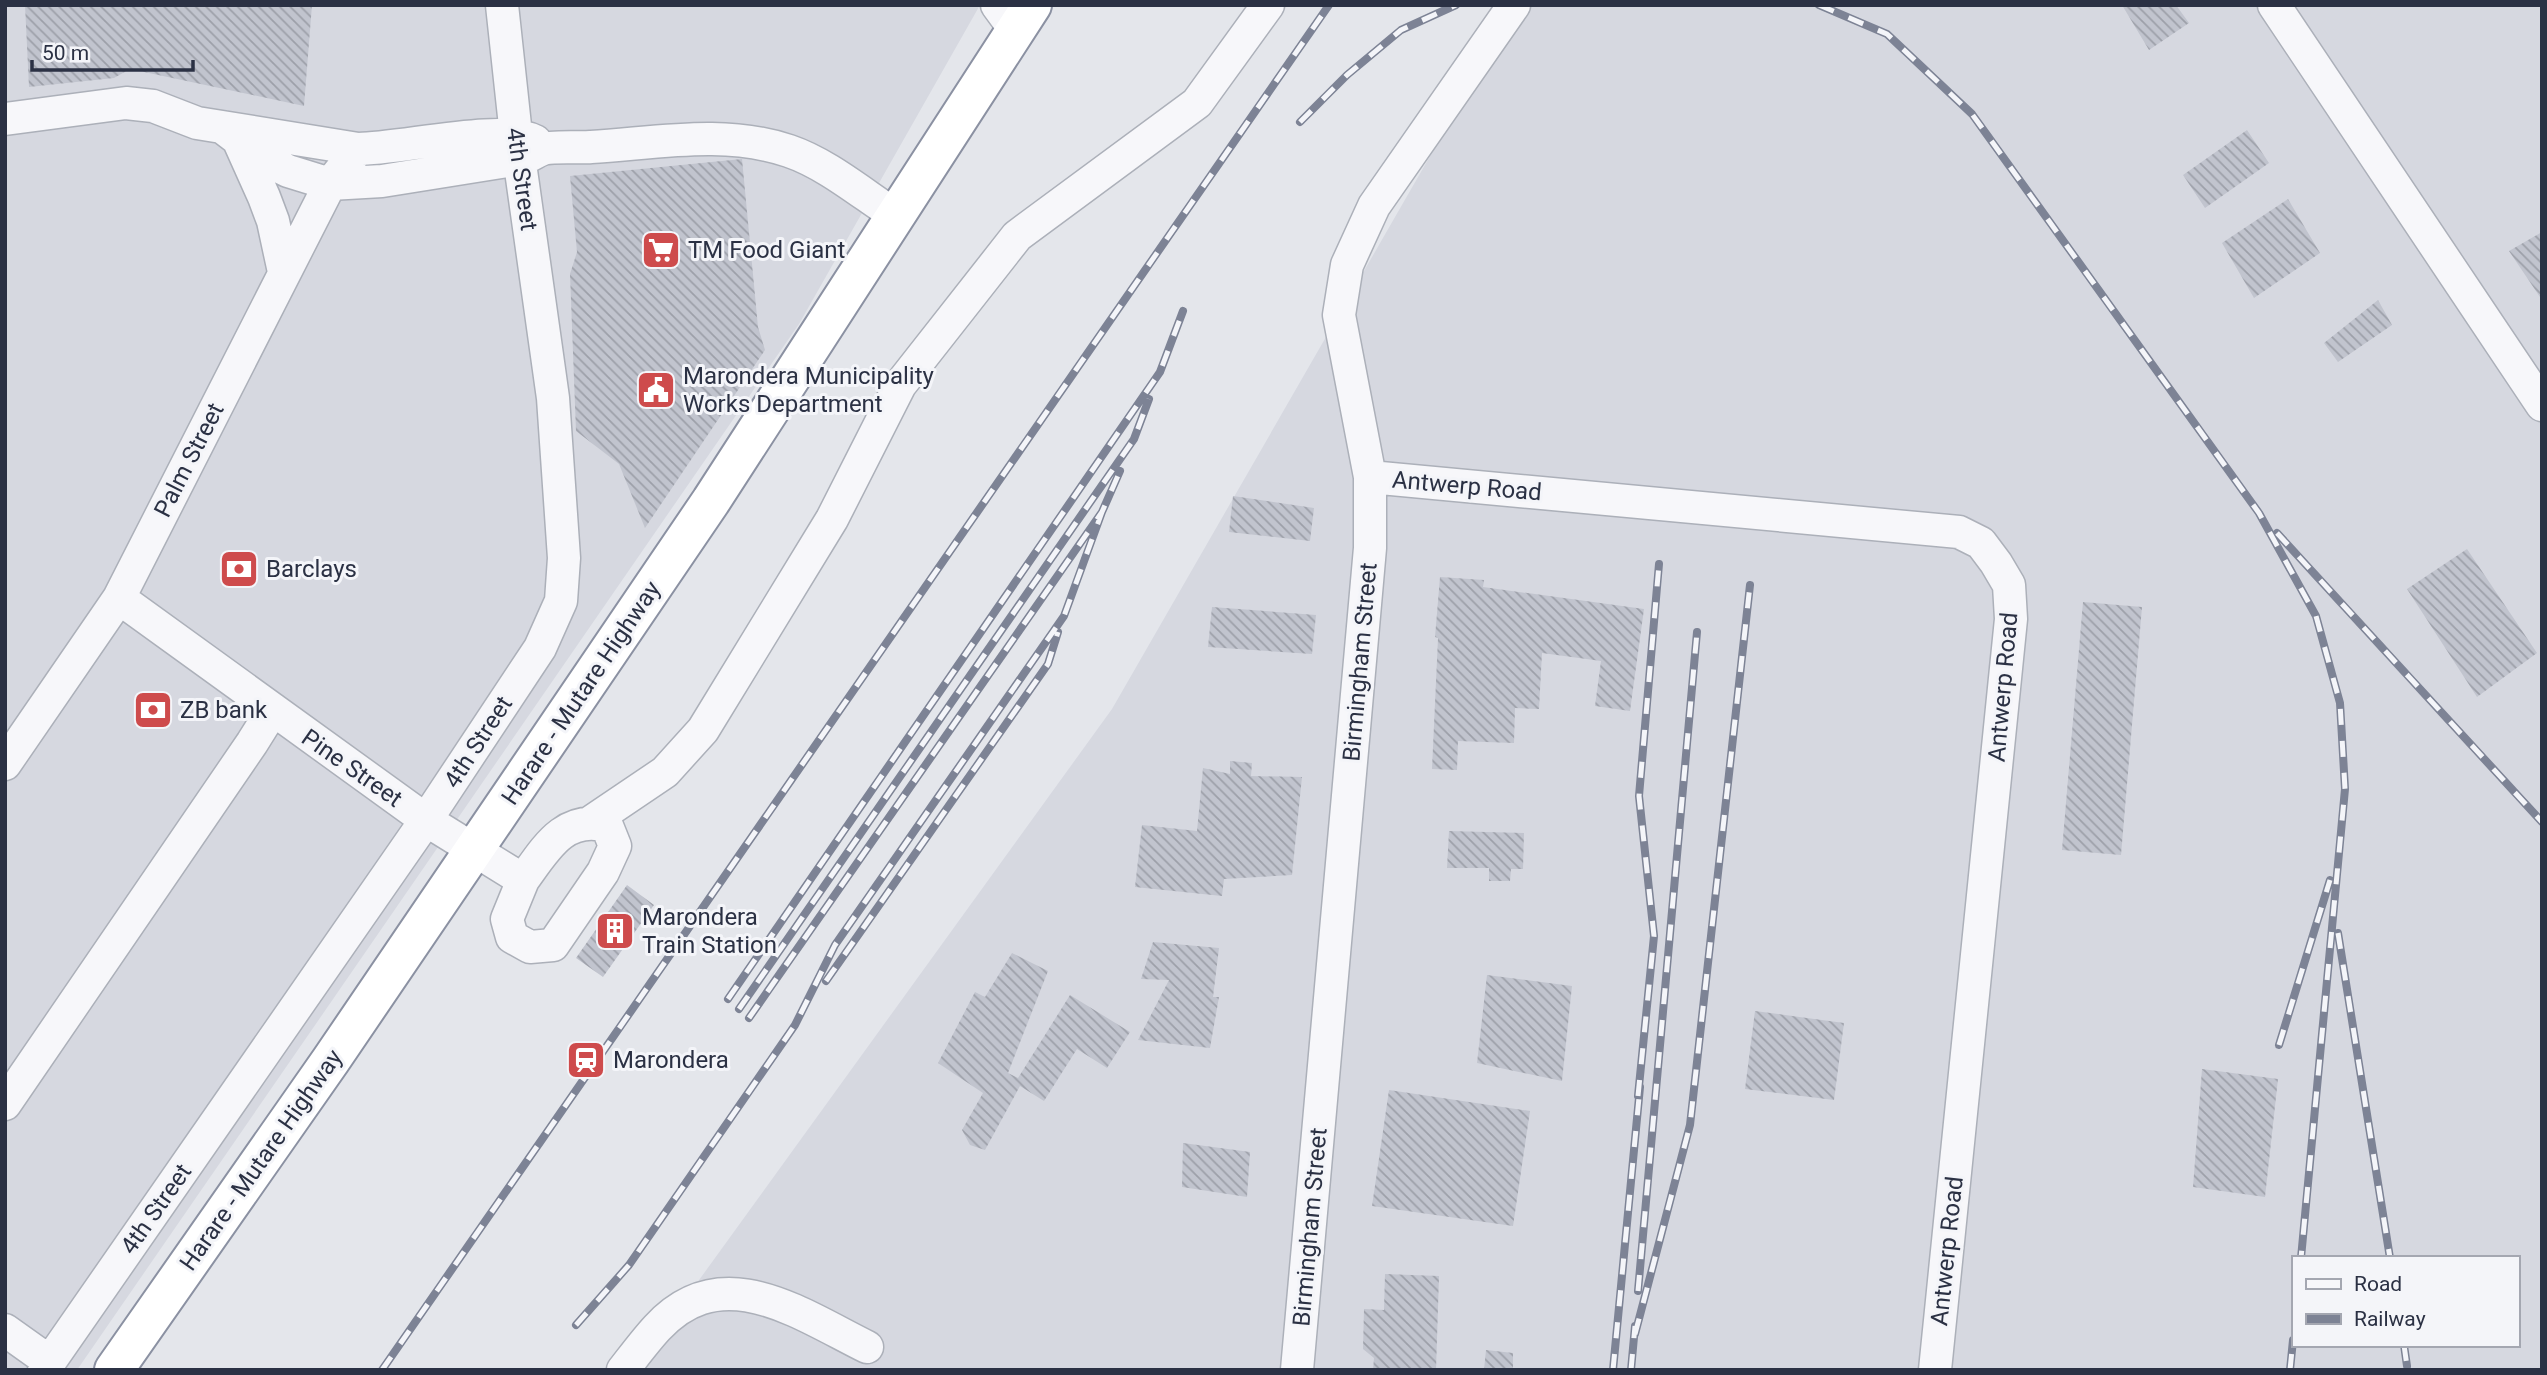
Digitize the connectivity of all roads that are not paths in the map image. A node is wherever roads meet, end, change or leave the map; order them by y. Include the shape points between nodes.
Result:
1 (502, 5) edge
2 (1268, 5) edge
3 (1514, 5) edge
4 (2274, 5) edge
5 (1015, 14) edge
6 (5, 119) edge
7 (230, 133) junction
8 (526, 147) junction
9 (358, 149) junction
10 (330, 184) junction
11 (895, 215) junction
12 (284, 272) junction
13 (2542, 405) edge
14 (1370, 477) junction
15 (119, 598) junction
16 (272, 710) junction
17 (5, 764) edge
18 (426, 821) junction
19 (591, 822) junction
20 (473, 851) junction
21 (523, 880) junction
22 (5, 1104) edge
23 (5, 1330) edge
24 (867, 1346) dead end
25 (47, 1366) edge
26 (114, 1370) edge
27 (623, 1370) edge
28 (1297, 1370) edge
29 (1935, 1370) edge

1 - 8 street, 4th Street
2 - 19 street via 1197,103 1017,236 900,385 832,519 703,730 665,772
3 - 14 street, Birmingham Street via 1374,206 1348,265 1339,315
4 - 13 street
5 - 11 highway, Harare - Mutare Highway
6 - 7 street via 126,103 153,106
7 - 9 street
7 - 10 street via 276,165
7 - 12 street via 264,197
8 - 9 street via 423,142
8 - 10 street via 382,181
8 - 11 street via 697,137 756,143 790,152 829,171
8 - 18 street, 4th Street via 553,398 564,558 561,601 540,648
9 - 10 street, Palm Street
10 - 12 street, Palm Street
11 - 20 highway, Harare - Mutare Highway via 788,386
12 - 15 street, Palm Street
14 - 28 street, Birmingham Street via 1370,548
14 - 29 street, Antwerp Road via 1959,532 1981,543 1996,563 2009,585 2011,619
15 - 16 street, Pine Street
15 - 17 street, Palm Street
16 - 18 street, Pine Street
16 - 22 street
18 - 20 street, Pine Street
18 - 25 street, 4th Street
19 - 21 street via 568,828
19 - 21 street via 607,826 615,846 603,872 553,945 530,947 512,937 507,919
20 - 21 street, Pine Street
20 - 26 highway, Harare - Mutare Highway
23 - 25 street
24 - 27 street via 776,1302 742,1293 708,1296 658,1326

